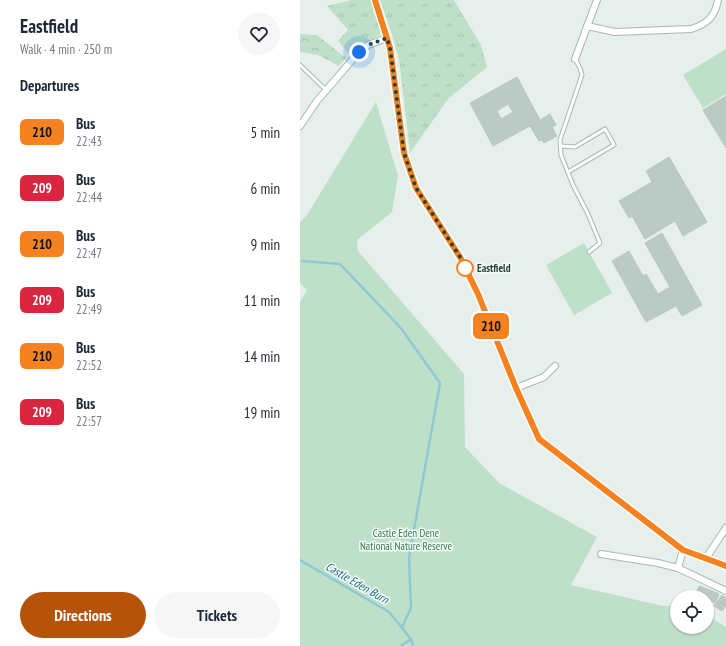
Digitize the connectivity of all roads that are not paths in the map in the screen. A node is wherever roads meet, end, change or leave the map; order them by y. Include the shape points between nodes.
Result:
1 (375, 0) edge
2 (597, 0) edge
3 (718, 0) edge
4 (587, 26) junction
5 (387, 38) junction
6 (575, 59) joint
7 (300, 65) edge
8 (326, 90) junction
9 (300, 126) edge
10 (561, 146) junction
11 (568, 172) junction
12 (589, 252) dead end
13 (555, 366) dead end
14 (516, 388) junction
15 (726, 528) edge
16 (683, 550) junction
17 (601, 554) dead end
18 (706, 558) junction
19 (726, 566) edge
20 (678, 568) junction
21 (726, 591) edge

1 - 5 street
2 - 4 street
3 - 4 street via 716,10 710,18 702,26 691,29 615,32
4 - 6 street
5 - 8 street via 368,45 359,52
5 - 14 street via 404,153 416,188 460,257 478,294
6 - 10 lane via 582,75 560,140
7 - 8 lane
8 - 9 street
10 - 11 lane via 561,155
10 - 11 lane via 575,146 605,130 614,145
11 - 12 lane via 600,244
13 - 14 street via 544,377
14 - 16 street via 539,439
15 - 18 street
16 - 18 street
16 - 20 street
17 - 20 street
18 - 19 street
20 - 21 street

